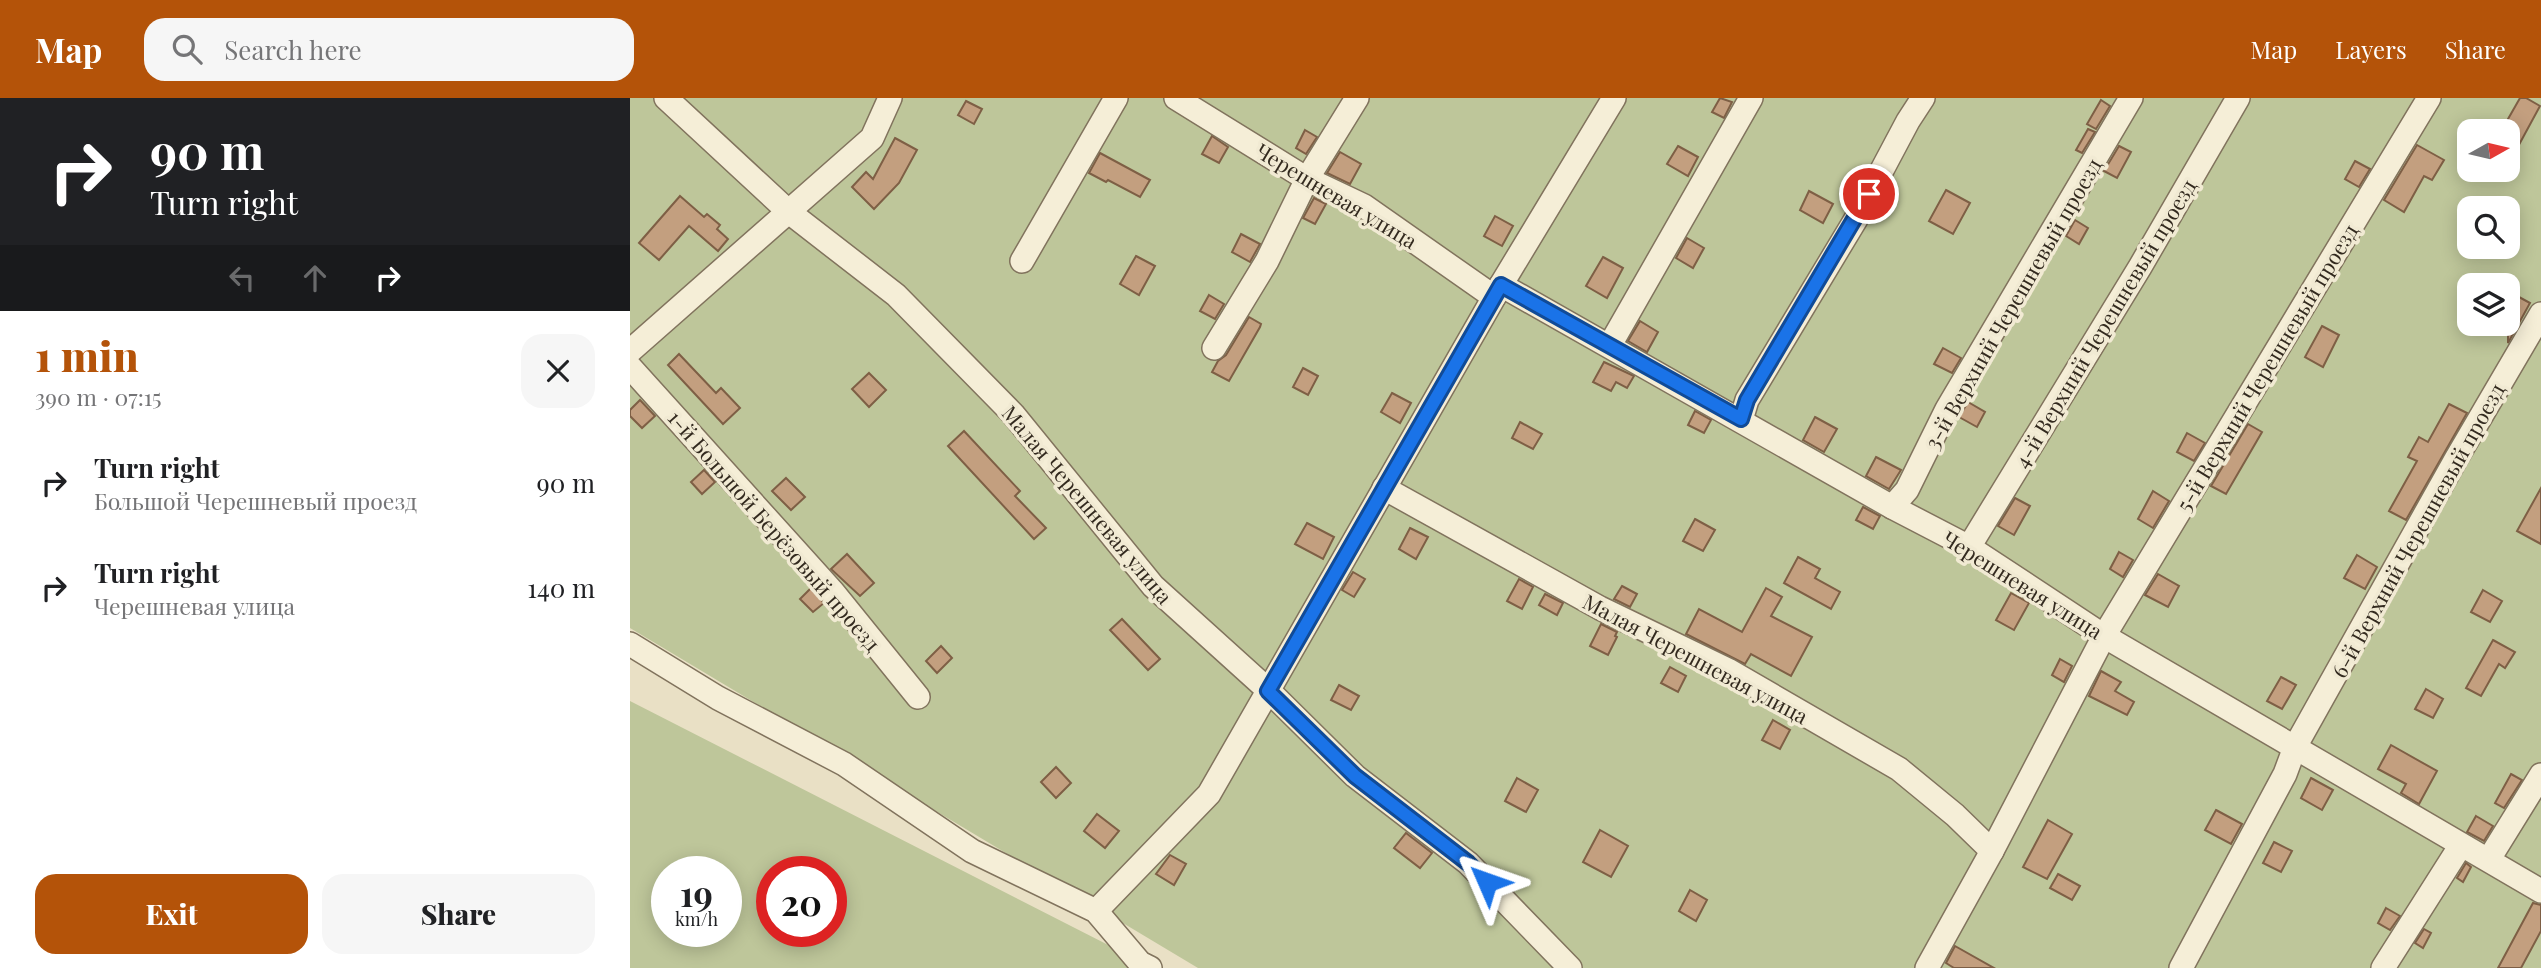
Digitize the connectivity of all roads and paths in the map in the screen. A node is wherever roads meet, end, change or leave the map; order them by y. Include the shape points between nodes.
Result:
1 (666, 98) edge
2 (890, 98) edge
3 (1116, 98) edge
4 (1176, 98) edge
5 (1357, 98) edge
6 (1614, 98) edge
7 (1751, 98) edge
8 (1923, 98) edge
9 (2131, 98) edge
10 (2238, 98) edge
11 (2429, 98) edge
12 (1307, 179) junction
13 (789, 212) junction
14 (1022, 261) dead end
15 (1498, 291) junction
16 (2541, 314) edge
17 (1610, 345) junction
18 (1214, 348) dead end
19 (630, 351) edge
20 (630, 367) edge
21 (1741, 419) junction
22 (1384, 488) junction
23 (1892, 507) junction
24 (1969, 547) junction
25 (2104, 635) junction
26 (630, 644) edge
27 (1268, 691) junction
28 (918, 697) dead end
29 (2295, 747) junction
30 (2541, 775) edge
31 (2460, 845) junction
32 (1992, 850) junction
33 (2489, 859) junction
34 (2541, 891) edge
35 (1096, 911) junction
36 (1150, 968) edge
37 (1570, 968) edge
38 (1927, 968) edge
39 (2181, 968) edge
40 (2383, 968) edge

1 - 13 lane, Малая Черешневая улица
2 - 13 lane via 872,138
3 - 14 lane
4 - 12 lane, Черешневая улица
5 - 12 lane
6 - 15 lane
7 - 17 lane
8 - 21 lane via 1747,400
9 - 23 lane, 3-й Верхний Черешневый проезд via 1947,409 1908,490
10 - 24 lane, 4-й Верхний Черешневый проезд
11 - 25 lane, 5-й Верхний Черешневый проезд
12 - 15 lane, Черешневая улица via 1364,206
12 - 18 lane via 1267,261
13 - 19 lane
13 - 27 lane, Малая Черешневая улица via 896,295 1013,414 1153,586
15 - 17 lane, Черешневая улица
15 - 22 lane
16 - 29 lane, 6-й Верхний Черешневый проезд
17 - 21 lane, Черешневая улица
20 - 28 lane, 1-й Большой Берёзовый проезд via 833,593
21 - 23 lane, Черешневая улица
22 - 27 lane
22 - 32 lane, Малая Черешневая улица via 1600,608 1728,670 1899,769
23 - 24 lane, Черешневая улица
24 - 25 lane, Черешневая улица
25 - 29 lane, Черешневая улица
25 - 32 lane, 5-й Верхний Черешневый проезд
26 - 35 lane via 718,698 844,764 972,851
27 - 35 lane via 1209,794
27 - 37 lane, Малая Черешневая улица via 1355,776 1468,863
29 - 31 lane, Черешневая улица
29 - 39 lane, 6-й Верхний Черешневый проезд
30 - 33 lane
31 - 33 lane, Черешневая улица
31 - 40 lane
32 - 38 lane, 5-й Верхний Черешневый проезд
33 - 34 lane, Черешневая улица
35 - 36 lane via 1140,963

